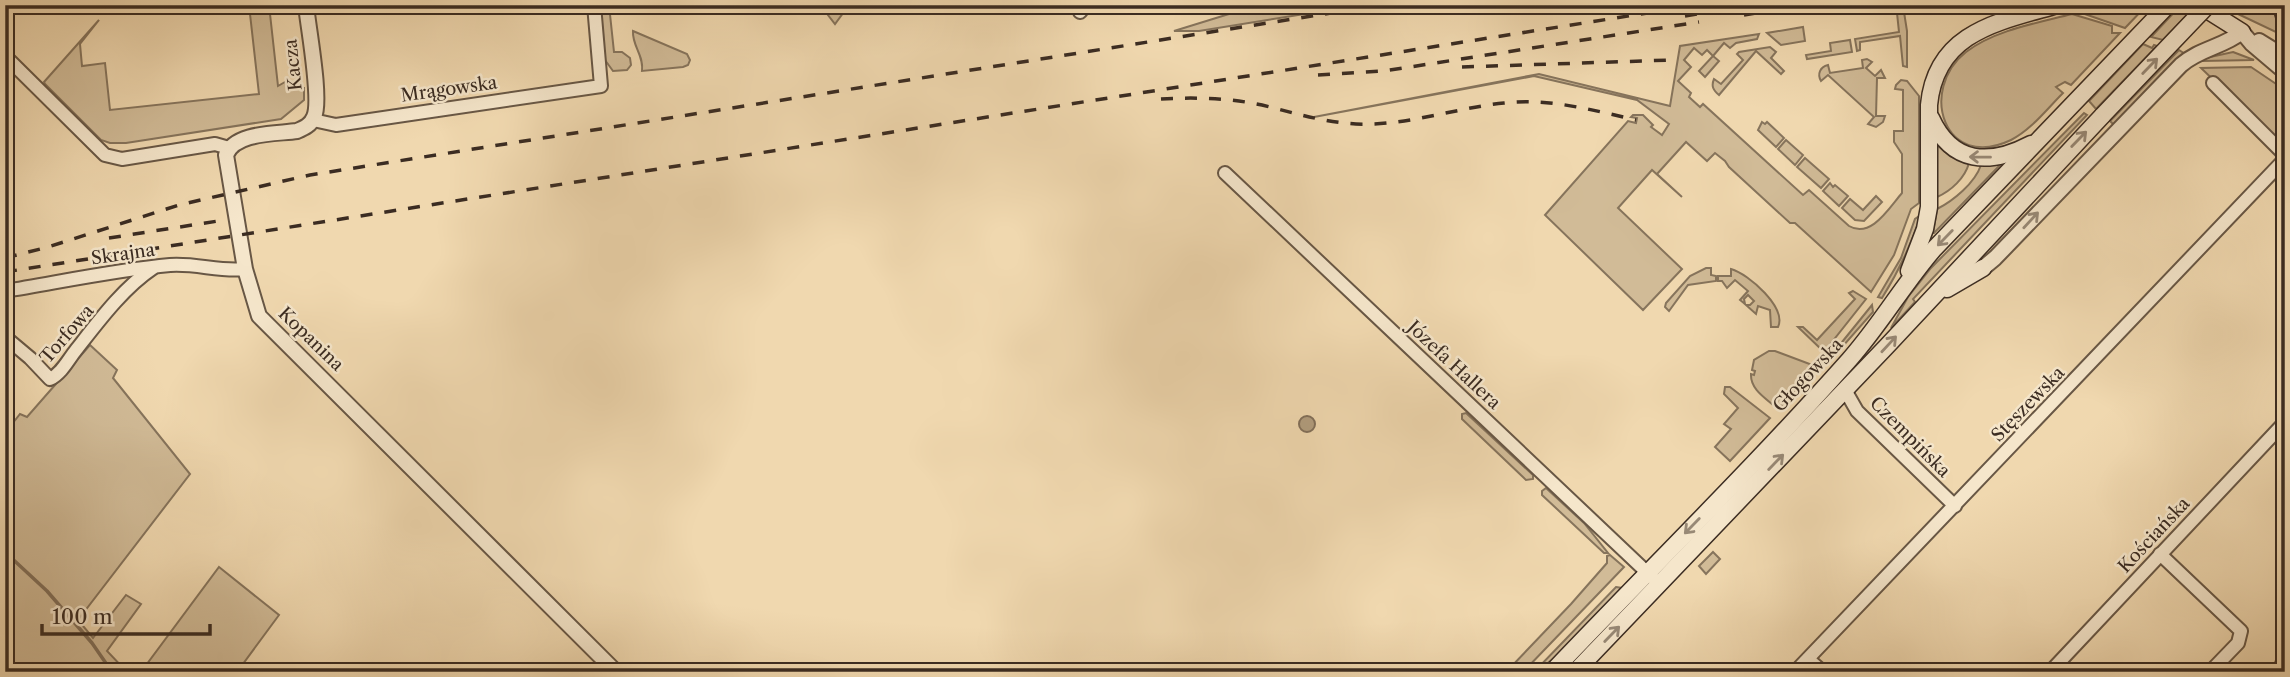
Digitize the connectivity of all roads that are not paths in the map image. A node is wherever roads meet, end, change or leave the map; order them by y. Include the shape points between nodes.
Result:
1 (306, 5) edge
2 (594, 5) edge
3 (2057, 5) edge
4 (2168, 5) edge
5 (2199, 5) edge
6 (2208, 5) edge
7 (2281, 5) edge
8 (2285, 19) edge
9 (2242, 32) junction
10 (5, 56) edge
11 (2285, 57) edge
12 (2285, 72) edge
13 (2213, 83) dead end
14 (1928, 112) junction
15 (313, 120) junction
16 (2043, 136) junction
17 (229, 148) junction
18 (2285, 157) edge
19 (1225, 173) dead end
20 (153, 268) junction
21 (1983, 268) joint
22 (245, 269) junction
23 (6, 292) edge
24 (1897, 295) junction
25 (1933, 297) junction
26 (5, 337) edge
27 (1845, 390) junction
28 (2285, 422) edge
29 (1955, 506) junction
30 (2160, 554) junction
31 (1653, 578) junction
32 (1808, 659) junction
33 (2285, 659) edge
34 (615, 672) edge
35 (1552, 672) edge
36 (1576, 672) edge
37 (1795, 672) edge
38 (1823, 672) edge
39 (2050, 672) edge
40 (2210, 672) edge
41 (2280, 672) edge

1 - 15 street, Kacza via 316,108
2 - 15 street, Mrągowska via 601,86 336,125
3 - 14 main road via 1983,28 1959,43 1937,72
4 - 16 main road, Głogowska
5 - 9 main road
25 -> 6 main road, Głogowska, bridge
7 - 8 main road
9 - 11 street
9 - 12 street
21 -> 9 street via 2181,65
10 - 17 street via 105,155 122,159 215,144
13 - 18 street
16 -> 14 main road via 2013,152 1972,157 1947,143
14 - 24 main road via 1928,217
15 - 17 street, Mrągowska via 297,131 245,139
16 -> 24 main road, Głogowska via 1933,250
17 - 22 street, Kopanina via 226,162
18 - 29 street, Stęszewska
19 - 31 street, Józefa Hallera
20 - 22 street, Skrajna via 193,264
20 - 23 street, Skrajna
20 - 26 street, Torfowa via 136,281 57,376 50,379
21 - 25 main road
22 - 34 street, Kopanina via 259,316
24 -> 31 main road, Głogowska via 1849,360
27 -> 25 main road, Głogowska
27 - 29 street, Czempińska via 1857,411
31 -> 27 main road, Głogowska
28 - 30 street, Kościańska
29 - 32 street, Stęszewska
30 - 39 street, Kościańska
30 - 40 street via 2241,631 2238,643
31 - 35 main road, Głogowska
36 -> 31 main road, Głogowska
32 - 37 street, Stęszewska
32 - 38 street
33 - 41 street

